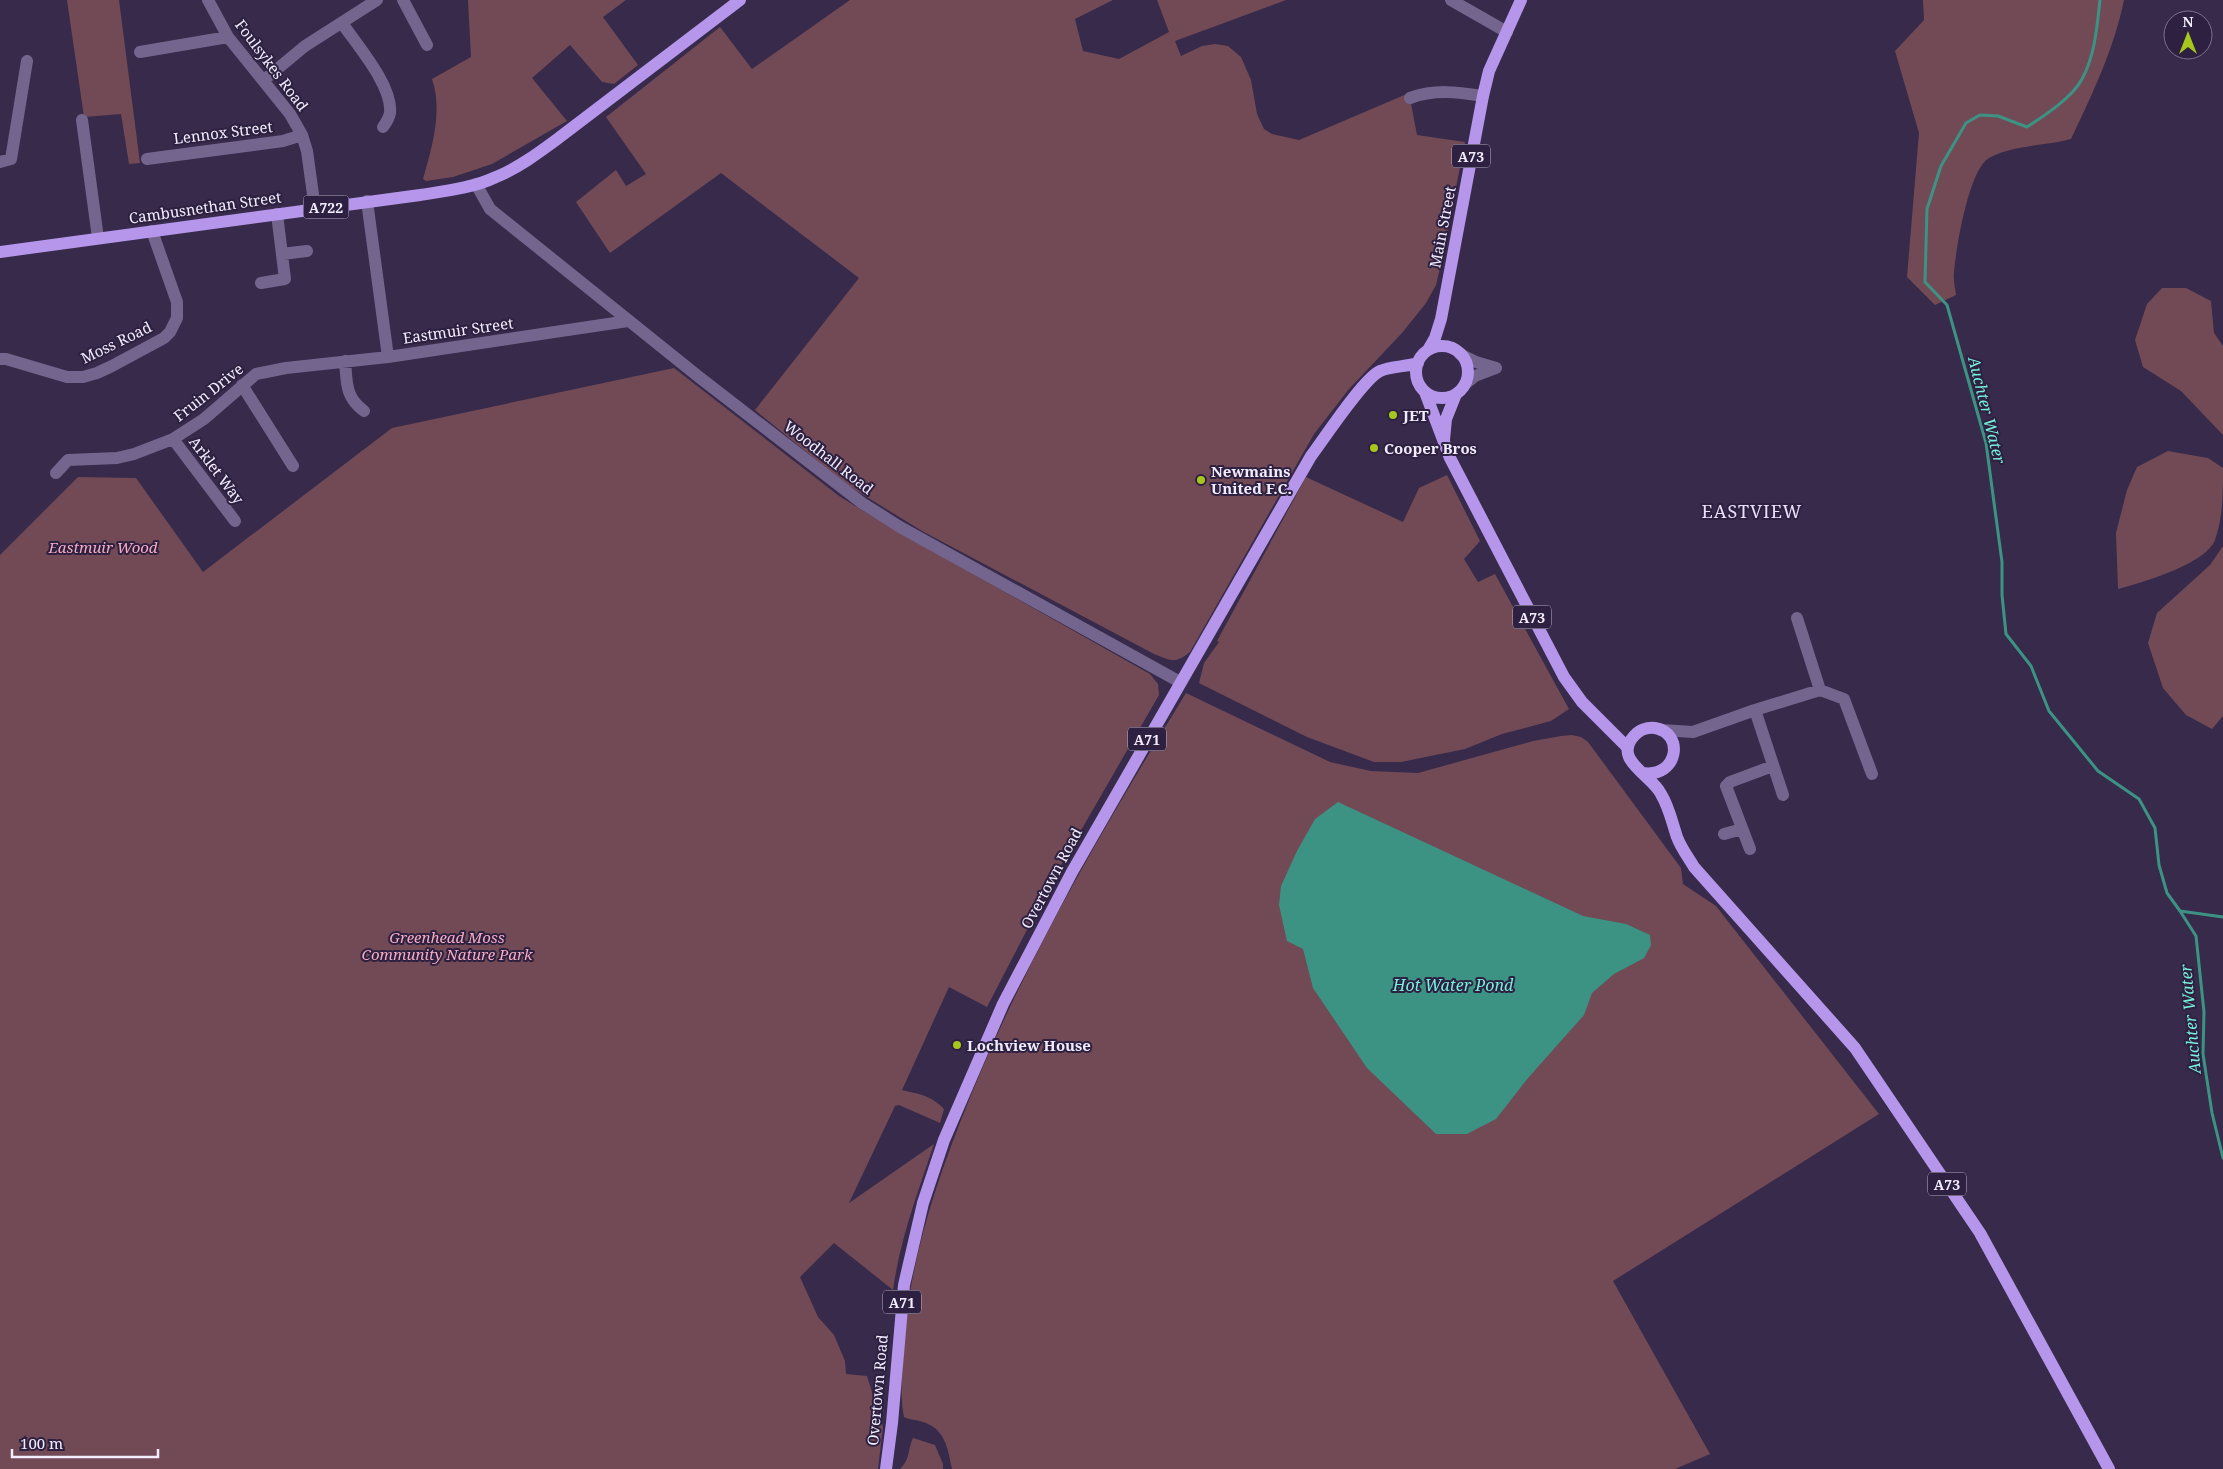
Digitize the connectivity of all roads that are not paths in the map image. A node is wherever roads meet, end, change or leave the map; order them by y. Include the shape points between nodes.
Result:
1 (208, 0) edge
2 (377, 0) edge
3 (403, 0) edge
4 (740, 0) edge
5 (1450, 0) edge
6 (1521, 0) edge
7 (342, 23) junction
8 (1507, 32) junction
9 (228, 37) junction
10 (427, 45) dead end
11 (140, 52) dead end
12 (27, 61) dead end
13 (264, 80) junction
14 (1483, 96) junction
15 (1410, 98) dead end
16 (82, 120) dead end
17 (383, 127) dead end
18 (302, 135) junction
19 (147, 159) dead end
20 (0, 162) edge
21 (476, 184) junction
22 (367, 201) junction
23 (315, 209) junction
24 (277, 214) junction
25 (152, 231) junction
26 (98, 238) junction
27 (307, 251) dead end
28 (0, 252) edge
29 (282, 254) junction
30 (261, 283) dead end
31 (623, 317) junction
32 (1441, 318) junction
33 (1428, 350) junction
34 (1457, 352) junction
35 (388, 357) junction
36 (0, 358) edge
37 (345, 361) junction
38 (1418, 362) junction
39 (1393, 368) junction
40 (1465, 384) junction
41 (242, 385) junction
42 (1422, 389) junction
43 (1456, 394) junction
44 (364, 411) dead end
45 (173, 439) junction
46 (1444, 442) junction
47 (293, 466) dead end
48 (56, 473) dead end
49 (234, 521) dead end
50 (1797, 618) dead end
51 (1180, 682) junction
52 (1820, 690) junction
53 (1755, 710) junction
54 (1598, 716) junction
55 (1661, 730) junction
56 (1693, 732) junction
57 (1637, 733) junction
58 (1628, 748) junction
59 (1674, 752) junction
60 (1773, 766) junction
61 (1667, 768) junction
62 (1643, 773) junction
63 (1872, 774) dead end
64 (1783, 795) dead end
65 (1669, 811) junction
66 (1742, 828) junction
67 (1724, 834) dead end
68 (1750, 849) dead end
69 (886, 1469) edge
70 (2110, 1469) edge

1 - 9 street, Foulsykes Road
2 - 7 street
3 - 10 street
4 - 21 main road, Cambusnethan Street / A722 via 526,161
5 - 8 street
6 - 8 main road, Main Street / A73
7 - 13 street via 305,46
7 - 17 street via 388,94 390,115
8 - 14 main road, Main Street / A73 via 1489,71
9 - 11 street
9 - 13 street, Foulsykes Road
12 - 20 street via 11,159
13 - 18 street, Foulsykes Road
14 - 15 street via 1427,92
14 - 32 main road, Main Street / A73
16 - 26 street
18 - 19 street, Lennox Street via 283,141
18 - 23 street, Foulsykes Road
21 - 22 main road, Cambusnethan Street / A722
21 - 31 street, Woodhall Road via 490,209
22 - 23 main road, Cambusnethan Street / A722
22 - 35 street, Eastmuir Street
23 - 24 main road, Cambusnethan Street / A722
24 - 25 main road, Cambusnethan Street / A722
24 - 29 street
25 - 26 main road, Cambusnethan Street / A722
25 - 36 street, Moss Road via 177,302 175,326 164,338 84,377 67,377
26 - 28 main road, Cambusnethan Street / A722
27 - 29 street
29 - 30 street via 285,279
31 - 35 street, Eastmuir Street
31 - 51 street, Woodhall Road via 862,503
32 - 33 main road, Main Street / A73
32 - 34 main road via 1443,330
33 - 34 main road via 1441,346
33 - 38 main road, A73
34 - 40 main road via 1467,368
34 - 40 street via 1496,368 1475,376
35 - 37 street, Fruin Drive
37 - 41 street, Fruin Drive via 268,371 256,374
37 - 44 street via 347,388 353,403
38 - 39 main road, Overtown Road / A71
38 - 42 main road, A73 via 1416,370
39 - 42 main road via 1412,377
39 - 51 main road, Overtown Road / A71 via 1375,374 1312,456
40 - 43 main road
41 - 45 street, Fruin Drive via 204,419
41 - 47 street
42 - 43 main road via 1440,398
42 - 46 main road, A73
43 - 46 main road via 1446,418
45 - 48 street, Fruin Drive via 118,458 68,460
45 - 49 street, Arklet Way
46 - 54 main road, A73 via 1564,677 1576,696
50 - 52 street
51 - 69 main road, Overtown Road / A71 via 1072,872 1003,1004 944,1140 923,1203 904,1285
52 - 53 street
52 - 63 street via 1844,699
53 - 56 street
53 - 60 street
54 - 57 main road via 1614,726
54 - 58 main road
55 - 56 street
55 - 57 main road via 1649,728
55 - 59 main road via 1671,739
56 - 59 street
57 - 58 main road
58 - 62 main road via 1630,760
59 - 61 main road
60 - 64 street
60 - 66 street via 1726,786
61 - 62 main road
61 - 65 main road
62 - 65 main road via 1654,783
65 - 70 main road, A73 via 1683,850 1694,867 1855,1048 1980,1233
66 - 67 street
66 - 68 street

